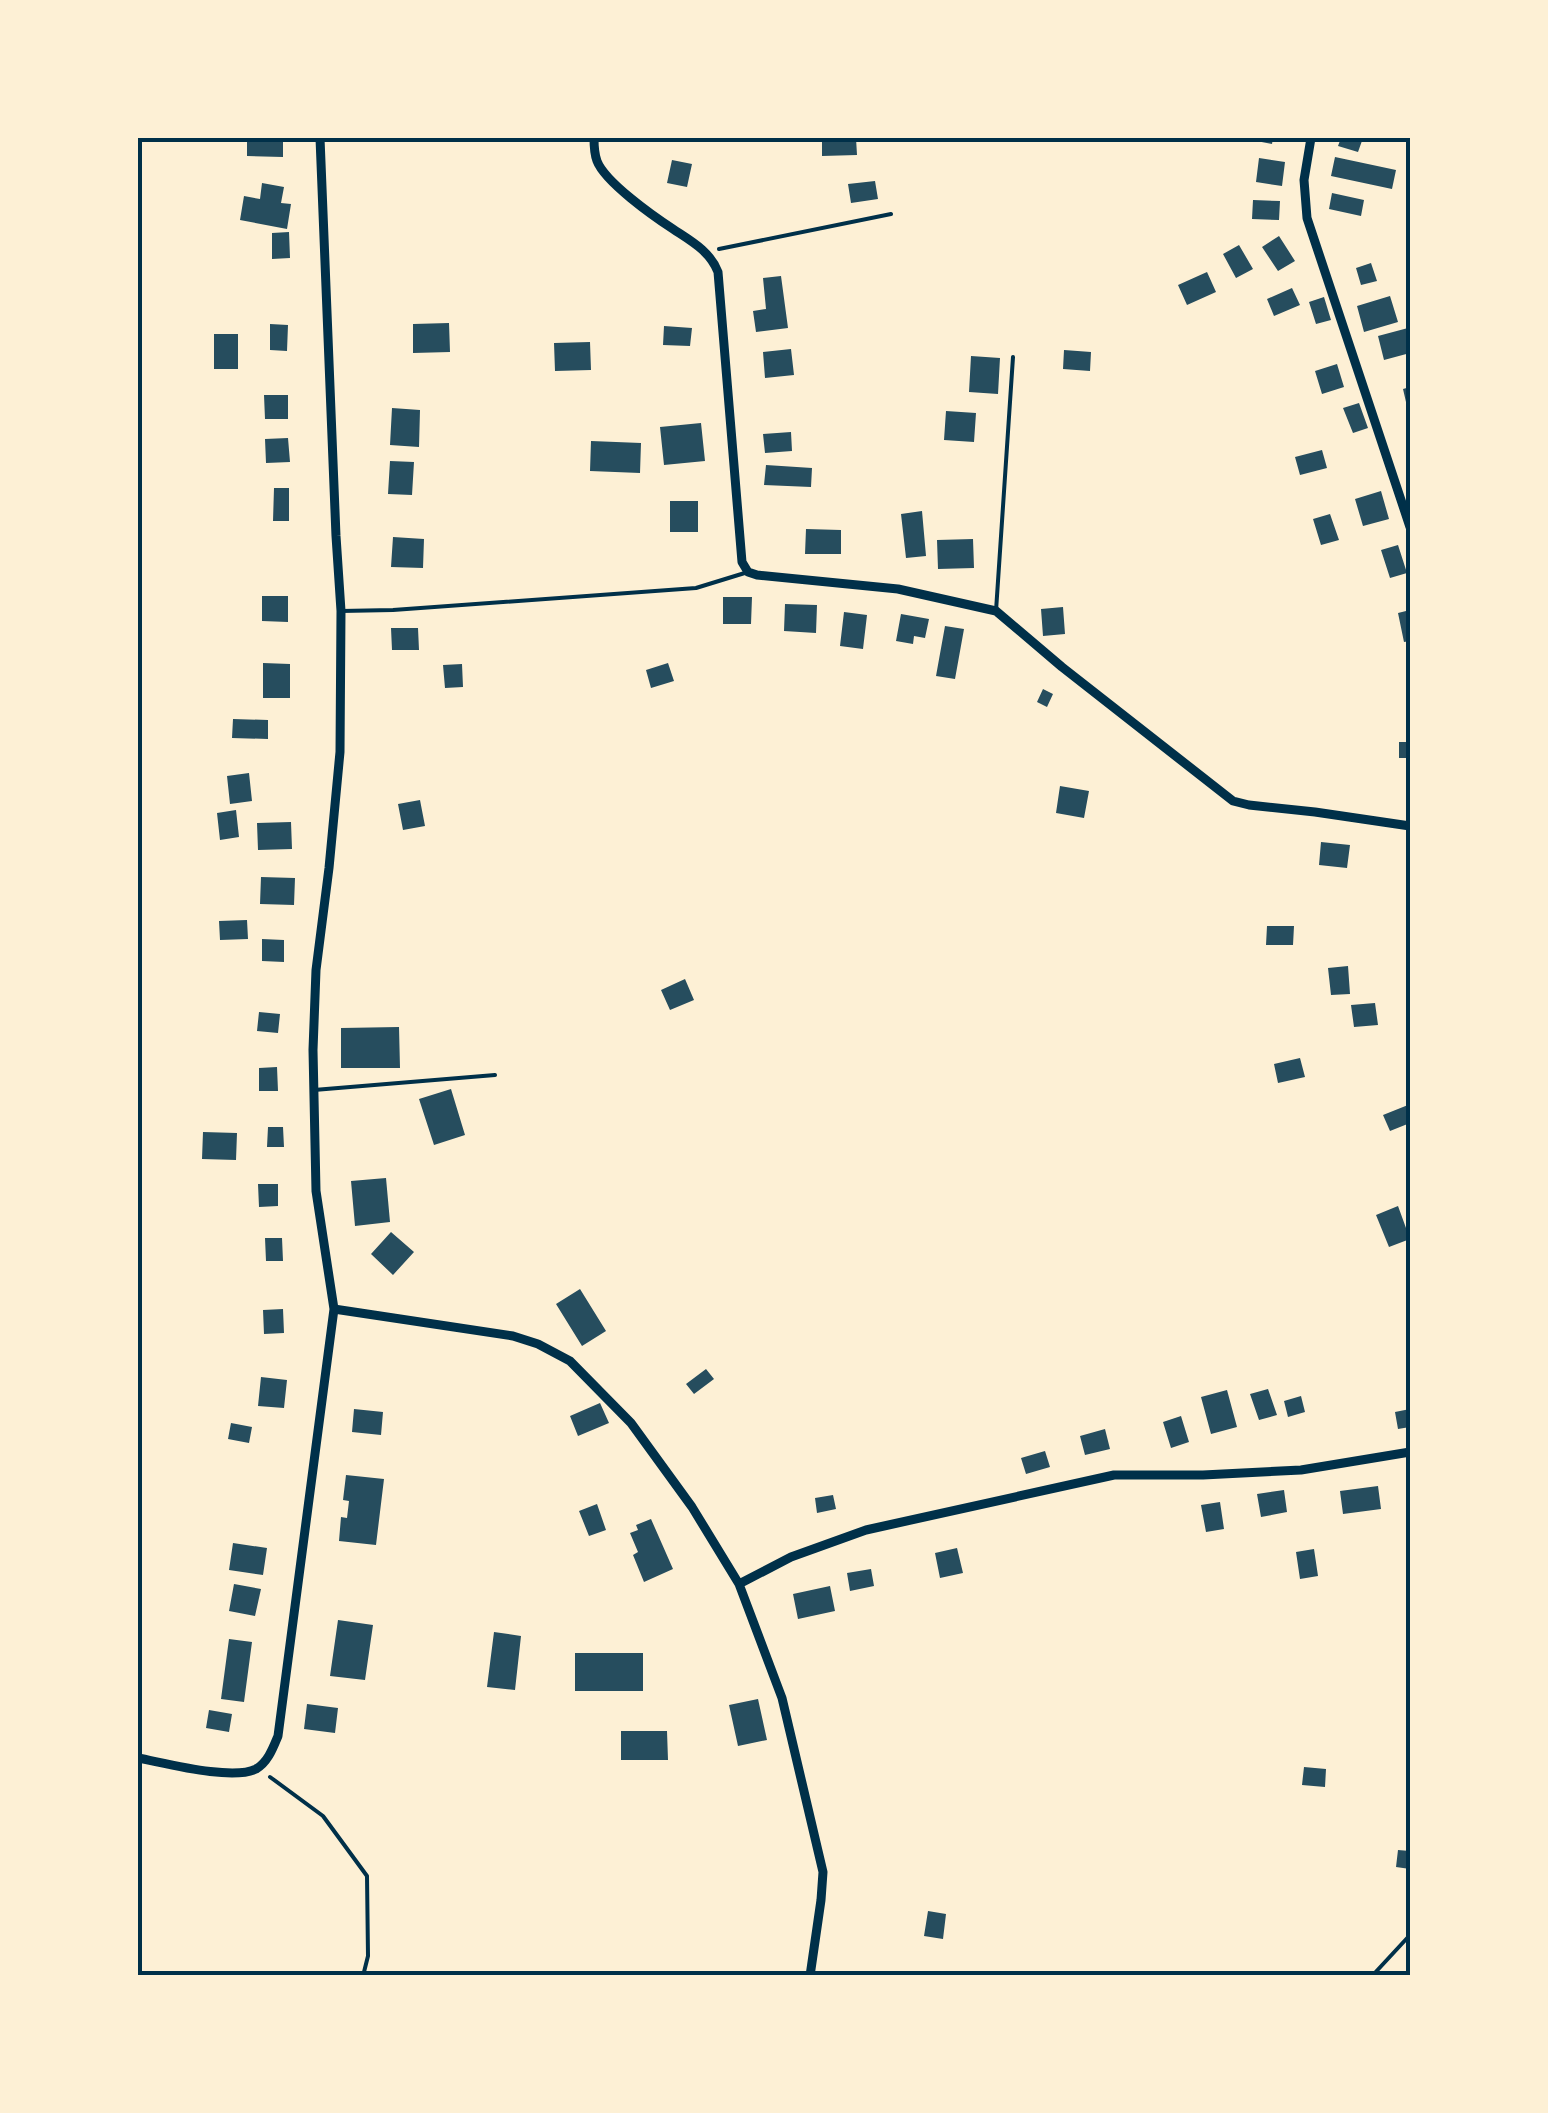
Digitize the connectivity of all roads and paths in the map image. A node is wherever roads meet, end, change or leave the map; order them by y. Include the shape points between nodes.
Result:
1 (320, 138) edge
2 (594, 138) edge
3 (1310, 138) edge
4 (890, 214) dead end
5 (705, 252) junction
6 (1013, 357) dead end
7 (1410, 526) edge
8 (748, 572) junction
9 (996, 610) junction
10 (341, 611) junction
11 (1410, 826) edge
12 (495, 1075) dead end
13 (314, 1090) junction
14 (334, 1310) junction
15 (1410, 1452) edge
16 (739, 1584) junction
17 (138, 1758) edge
18 (258, 1768) junction
19 (1410, 1935) edge
20 (363, 1976) edge
21 (810, 1976) edge
22 (1372, 1976) edge

1 - 10 street
2 - 5 street via 598,165 608,178
3 - 7 street via 1307,218
4 - 5 path
5 - 8 street via 718,272
6 - 9 lane
8 - 9 street
8 - 10 lane via 696,588
9 - 11 street via 1233,800
10 - 13 street via 340,752 316,970
12 - 13 lane
13 - 14 street via 316,1191
14 - 16 street via 513,1336 570,1362 631,1423
14 - 18 street via 278,1736
15 - 16 street via 1301,1470 1114,1474 866,1530
16 - 21 street via 782,1698 820,1851
17 - 18 street via 227,1774
18 - 20 path via 324,1816 366,1876
19 - 22 path

